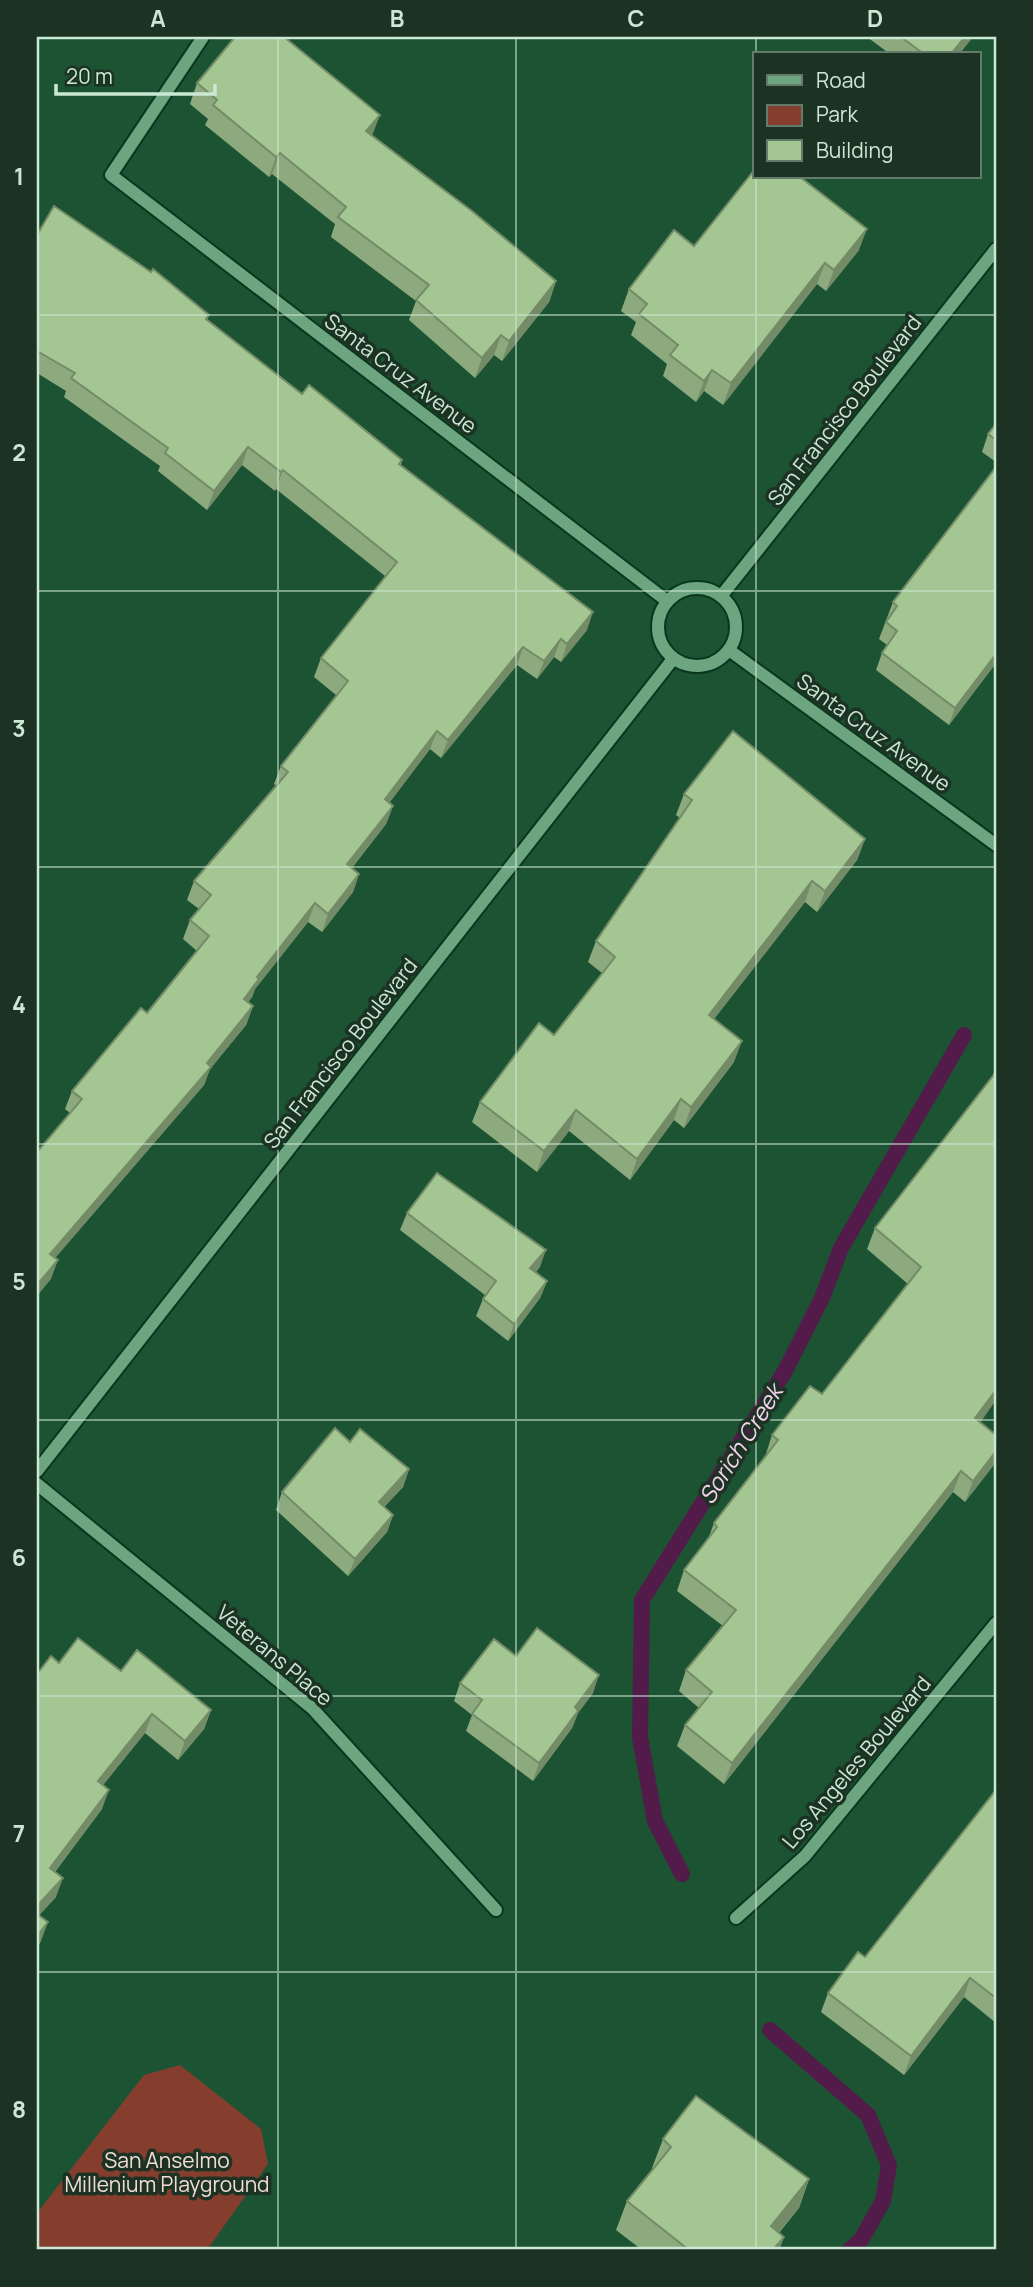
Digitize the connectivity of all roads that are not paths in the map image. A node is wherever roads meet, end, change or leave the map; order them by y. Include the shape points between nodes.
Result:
1 (203, 37) edge
2 (996, 249) edge
3 (722, 595) junction
4 (667, 601) junction
5 (729, 650) junction
6 (673, 659) junction
7 (996, 845) edge
8 (37, 1471) edge
9 (37, 1484) edge
10 (996, 1623) edge
11 (496, 1910) dead end
12 (736, 1918) dead end

1 - 4 street, Santa Cruz Avenue via 111,175
2 - 3 street, San Francisco Boulevard
3 - 4 street via 694,588 677,592
3 - 5 street via 731,603 738,625
4 - 6 street via 658,628 660,644
5 - 6 street via 705,665
5 - 7 street, Santa Cruz Avenue
6 - 8 street, San Francisco Boulevard
9 - 11 street, Veterans Place via 312,1708
10 - 12 street, Los Angeles Boulevard via 805,1856

